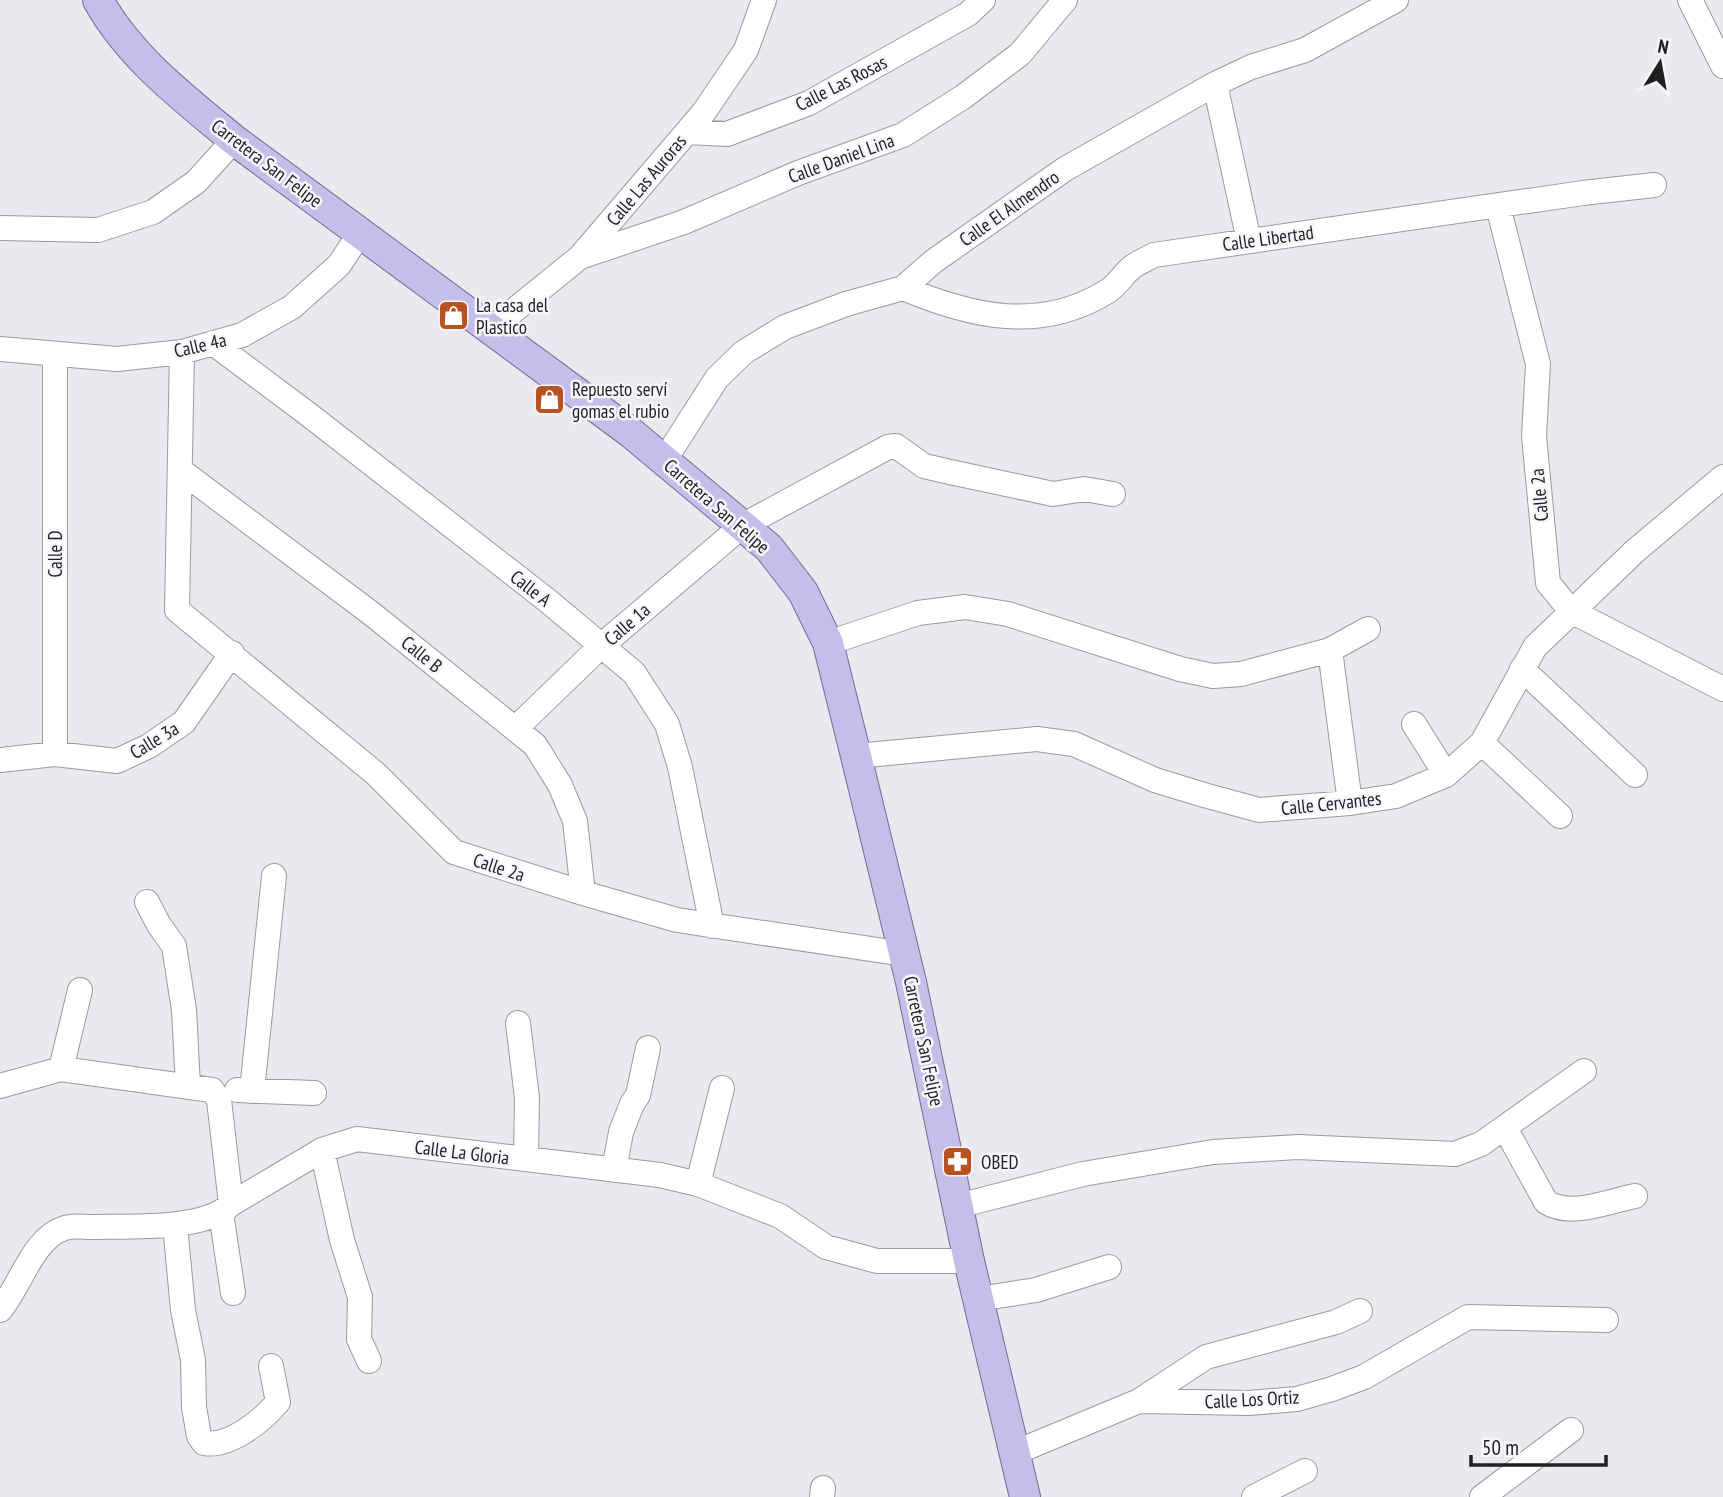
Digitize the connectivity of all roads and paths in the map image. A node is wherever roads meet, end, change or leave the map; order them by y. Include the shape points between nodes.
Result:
1 (98, 0) edge
2 (764, 0) edge
3 (983, 0) edge
4 (1065, 0) edge
5 (1396, 0) edge
6 (1690, 0) edge
7 (1723, 66) edge
8 (1215, 84) junction
9 (687, 132) junction
10 (234, 140) junction
11 (1654, 185) dead end
12 (1498, 206) junction
13 (0, 228) edge
14 (360, 233) junction
15 (1249, 241) junction
16 (580, 257) junction
17 (903, 288) junction
18 (491, 329) junction
19 (213, 343) junction
20 (0, 349) edge
21 (182, 352) junction
22 (55, 354) junction
23 (664, 461) junction
24 (180, 470) junction
25 (1723, 477) edge
26 (1113, 494) dead end
27 (742, 526) junction
28 (1571, 611) junction
29 (1368, 629) dead end
30 (828, 643) junction
31 (601, 646) junction
32 (1330, 650) junction
33 (232, 653) junction
34 (1522, 669) junction
35 (1723, 689) edge
36 (1414, 724) dead end
37 (516, 729) junction
38 (1482, 743) junction
39 (55, 754) junction
40 (856, 756) junction
41 (0, 760) edge
42 (1447, 775) junction
43 (1635, 775) dead end
44 (1350, 803) junction
45 (1560, 816) dead end
46 (274, 876) dead end
47 (583, 893) junction
48 (148, 902) dead end
49 (712, 926) junction
50 (904, 954) junction
51 (80, 990) dead end
52 (518, 1023) dead end
53 (648, 1048) dead end
54 (61, 1069) junction
55 (1584, 1072) dead end
56 (0, 1086) edge
57 (722, 1087) dead end
58 (200, 1088) junction
59 (252, 1091) junction
60 (314, 1093) dead end
61 (1505, 1128) junction
62 (322, 1150) junction
63 (526, 1159) junction
64 (614, 1170) junction
65 (698, 1184) junction
66 (1635, 1196) dead end
67 (958, 1206) junction
68 (226, 1208) junction
69 (175, 1225) junction
70 (969, 1261) junction
71 (1109, 1267) dead end
72 (233, 1293) dead end
73 (978, 1299) junction
74 (0, 1310) edge
75 (1360, 1311) dead end
76 (1606, 1320) dead end
77 (369, 1361) dead end
78 (271, 1366) dead end
79 (1139, 1401) junction
80 (1571, 1430) dead end
81 (1014, 1453) junction
82 (1305, 1471) dead end
83 (1025, 1497) edge
84 (1254, 1497) edge
85 (1482, 1497) edge

1 - 10 main road, Carretera San Felipe via 139,58
2 - 9 street, Calle Las Auroras via 746,50
3 - 9 street, Calle Las Rosas via 968,14 809,103 727,134
4 - 16 street, Calle Daniel Lina via 1020,54 903,135 684,222
5 - 8 street, Calle El Almendro via 1305,50
6 - 7 street
8 - 15 street
8 - 17 street, Calle El Almendro via 1065,169
9 - 16 street, Calle Las Auroras
10 - 13 street via 196,182 153,212 98,229
10 - 14 main road, Carretera San Felipe
11 - 12 street, Calle Libertad
12 - 15 street, Calle Libertad
12 - 28 street, Calle 2a via 1538,364 1534,436 1548,583
14 - 18 main road, Carretera San Felipe
14 - 19 street, Calle 4a via 339,265 292,307 242,335
15 - 17 street, Calle Libertad via 1154,255 1081,306 1043,316 1010,318 971,311
16 - 18 street, Calle Las Auroras
17 - 23 street, Calle El Almendro via 785,327 744,352 717,378
18 - 23 main road, Carretera San Felipe
19 - 21 street, Calle 4a
19 - 31 street, Calle A
20 - 22 street, Calle 4a
21 - 22 street, Calle 4a via 117,359
21 - 24 street
22 - 39 street, Calle D
23 - 27 main road, Carretera San Felipe
24 - 33 street, Calle 2a via 177,610
24 - 37 street, Calle B
25 - 28 street, Calle Cervantes
26 - 27 street, Calle 1a via 1084,489 1053,494 950,472 924,466 896,446
27 - 30 main road, Carretera San Felipe via 769,548 803,592
27 - 31 street, Calle 1a
28 - 34 street, Calle Cervantes via 1535,647
28 - 35 street, Calle 2a
29 - 32 street
30 - 32 street via 918,612 965,607 1009,614 1213,676 1241,674
30 - 40 main road, Carretera San Felipe
31 - 37 street, Calle 1a
31 - 49 street, Calle A via 634,673 667,724
32 - 44 street
33 - 39 street, Calle 3a via 184,722 149,746 117,761
33 - 47 street, Calle 2a via 376,774 454,852
34 - 38 street, Calle Cervantes
34 - 43 street
36 - 42 street
37 - 47 street, Calle B via 535,745 575,821
38 - 42 street, Calle Cervantes
38 - 45 street
39 - 41 street, Calle 3a
40 - 44 street, Calle Cervantes via 1037,739 1074,744 1155,780 1259,810
40 - 50 main road, Carretera San Felipe
42 - 44 street, Calle Cervantes via 1396,796
46 - 59 street
47 - 49 street, Calle 2a
48 - 58 street via 174,946
49 - 50 street, Calle 2a
50 - 67 main road, Carretera San Felipe
51 - 54 street
52 - 63 street via 527,1098
53 - 64 street
54 - 56 street
54 - 58 street
55 - 61 street
57 - 65 street
58 - 59 street
58 - 68 street via 217,1094 219,1100
59 - 60 street
61 - 66 street via 1546,1202 1555,1208
61 - 67 street via 1455,1154 1298,1147 1213,1152 1083,1174
62 - 63 street, Calle La Gloria via 357,1139
62 - 68 street, Calle La Gloria
62 - 77 street via 359,1297 359,1339
63 - 64 street, Calle La Gloria
64 - 65 street, Calle La Gloria
65 - 70 street, Calle La Gloria via 780,1216 826,1247 877,1261
67 - 70 main road, Carretera San Felipe
68 - 69 street, Calle La Gloria
68 - 72 street
69 - 74 street, Calle La Gloria via 64,1228 38,1246
69 - 78 street via 193,1360 194,1407 204,1443 213,1444 265,1418 278,1402
70 - 73 main road, Carretera San Felipe
71 - 73 street via 1036,1290
73 - 81 main road, Carretera San Felipe
75 - 79 street via 1336,1322 1206,1357
76 - 79 street, Calle Los Ortiz via 1475,1315 1364,1377 1297,1399 1250,1404
79 - 81 street, Calle Los Ortiz
80 - 85 street
81 - 83 main road, Carretera San Felipe
82 - 84 street

